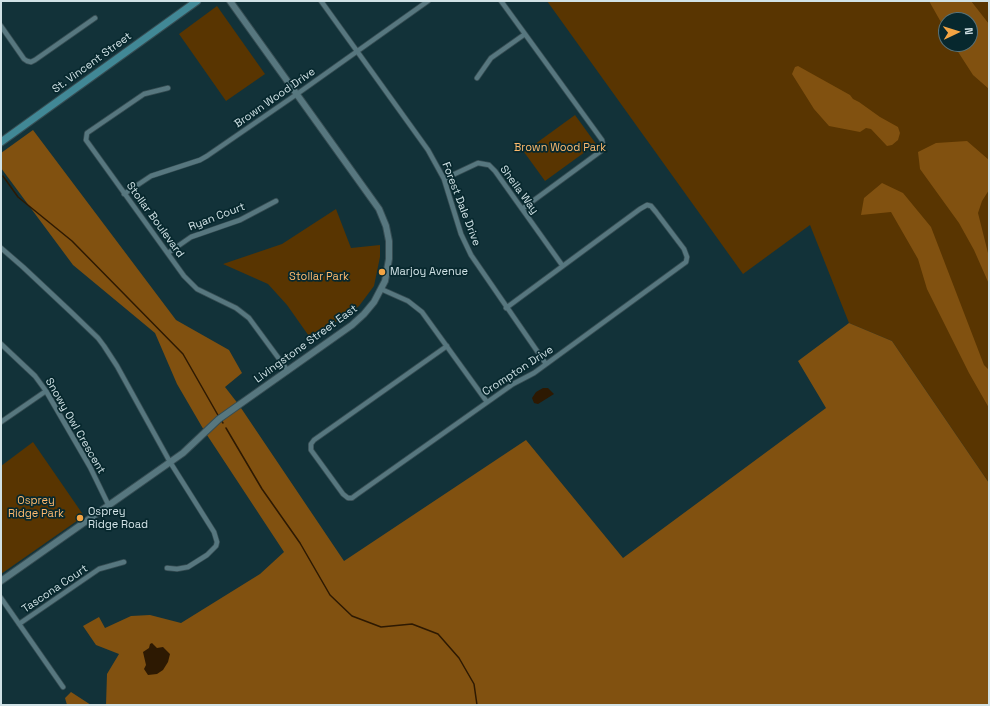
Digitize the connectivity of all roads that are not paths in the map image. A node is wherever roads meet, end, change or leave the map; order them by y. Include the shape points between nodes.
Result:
1 (197, 1) edge
2 (230, 1) edge
3 (321, 1) edge
4 (428, 1) edge
5 (502, 1) edge
6 (95, 18) dead end
7 (1, 26) edge
8 (525, 34) junction
9 (357, 52) junction
10 (477, 78) dead end
11 (168, 88) dead end
12 (297, 94) junction
13 (1, 142) edge
14 (444, 179) junction
15 (124, 194) junction
16 (276, 201) dead end
17 (522, 209) junction
18 (1, 248) edge
19 (168, 253) junction
20 (562, 265) junction
21 (382, 289) junction
22 (506, 308) junction
23 (1, 344) edge
24 (447, 346) junction
25 (546, 364) junction
26 (288, 370) junction
27 (46, 391) junction
28 (487, 402) junction
29 (1, 422) edge
30 (170, 462) junction
31 (108, 504) junction
32 (124, 562) dead end
33 (167, 568) dead end
34 (1, 581) edge
35 (1, 598) edge
36 (19, 624) junction
37 (63, 687) dead end

1 - 13 main road, St. Vincent Street
2 - 12 street, Livingstone Street East
3 - 9 street, Forest Dale Drive
4 - 9 street, Brown Wood Drive
5 - 8 street
6 - 7 street via 31,62 24,59
8 - 10 street via 491,58
8 - 17 street via 602,140 603,145 601,151
9 - 12 street, Brown Wood Drive
9 - 14 street, Forest Dale Drive via 428,150
11 - 15 street, Stollar Boulevard via 144,94 87,133 88,144
12 - 15 street, Brown Wood Drive via 206,156 151,176
12 - 21 street, Livingstone Street East via 383,218 390,250 389,267
14 - 17 street, Sheila Way via 478,163 489,165
14 - 22 street, Forest Dale Drive via 466,246
15 - 19 street, Stollar Boulevard
16 - 19 street, Ryan Court via 240,220 191,236
17 - 20 street, Sheila Way
18 - 30 street via 98,338 115,363
19 - 26 street, Stollar Boulevard via 197,289 236,308 249,318
20 - 22 street, Crompton Drive
20 - 25 street, Crompton Drive via 647,205 656,212 684,249 687,257 686,262
21 - 24 street via 415,305
21 - 26 street, Livingstone Street East via 372,306 358,320
22 - 25 street, Forest Dale Drive
23 - 27 street, Snowy Owl Crescent via 35,376
24 - 28 street
24 - 28 street, Crompton Drive via 314,440 310,447 314,454 343,494 352,498
25 - 28 street, Crompton Drive
26 - 30 street, Livingstone Street East via 219,419 189,448
27 - 29 street
27 - 31 street, Snowy Owl Crescent via 90,467
30 - 31 street, Livingstone Street East
30 - 33 street via 218,542 213,550 193,564 182,569
31 - 34 street, Livingstone Street East
32 - 36 street, Tascona Court via 99,569
35 - 36 street
36 - 37 street

